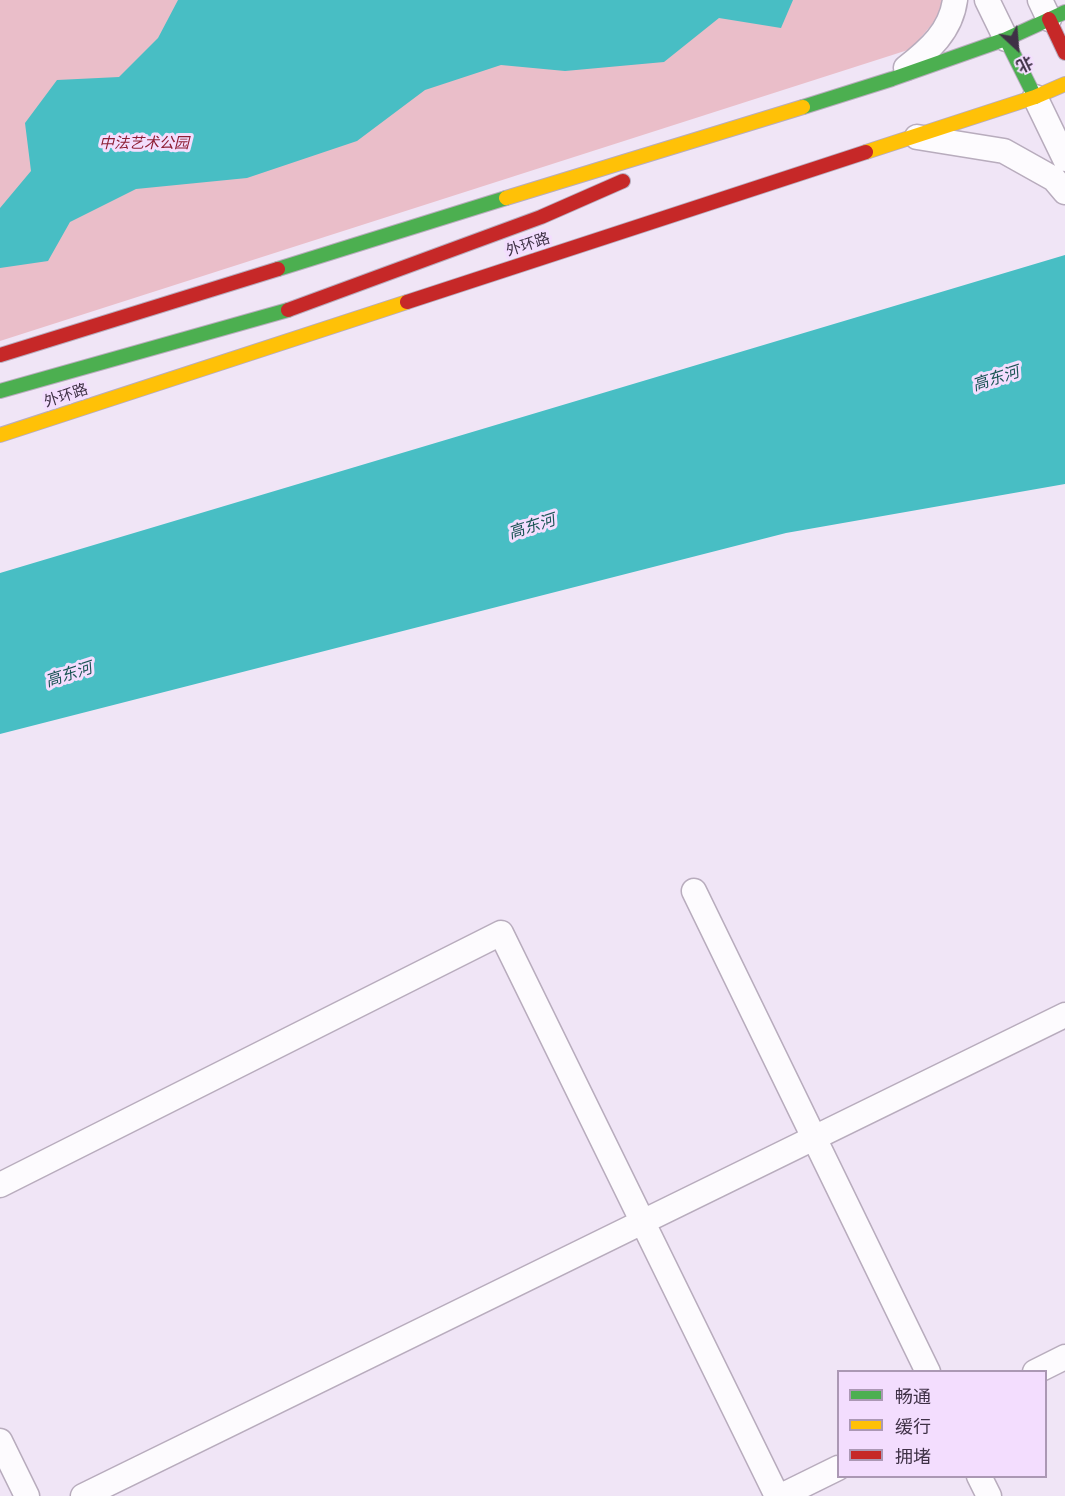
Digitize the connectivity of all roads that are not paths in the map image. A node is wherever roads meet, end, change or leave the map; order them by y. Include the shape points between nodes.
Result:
1 (955, 0) edge
2 (987, 0) edge
3 (1051, 10) edge
4 (1006, 39) junction
5 (1065, 52) edge
6 (892, 79) junction
7 (1065, 84) edge
8 (1035, 98) junction
9 (768, 117) junction
10 (915, 137) junction
11 (1065, 159) edge
12 (660, 165) dead end
13 (638, 174) dead end
14 (1065, 192) edge
15 (0, 356) edge
16 (0, 391) edge
17 (27, 426) junction
18 (0, 435) edge
19 (0, 441) edge
20 (694, 891) dead end
21 (1065, 1015) edge
22 (814, 1138) junction
23 (0, 1185) edge
24 (643, 1222) junction
25 (1065, 1357) edge
26 (928, 1370) edge
27 (1037, 1370) edge
28 (0, 1441) edge
29 (837, 1468) edge
30 (981, 1478) edge
31 (27, 1496) edge
32 (83, 1496) edge
33 (779, 1496) edge
34 (989, 1496) edge

1 - 6 street via 953,16 929,50
2 - 4 street
3 - 4 main road
3 - 5 main road
4 - 6 main road
4 - 8 main road
6 - 9 main road
7 - 8 main road, 外环路
8 - 10 main road, 外环路
8 - 11 street
9 - 12 main road
9 - 15 main road
10 - 14 street via 1004,151 1054,179
10 - 17 main road, 外环路
13 - 16 main road via 541,217 289,310
17 - 18 main road, 外环路
17 - 19 main road
20 - 22 street
21 - 22 street
22 - 24 street
22 - 26 street
23 - 24 street via 501,933
24 - 32 street
24 - 33 street
25 - 27 street
28 - 31 street
29 - 33 street
30 - 34 street

